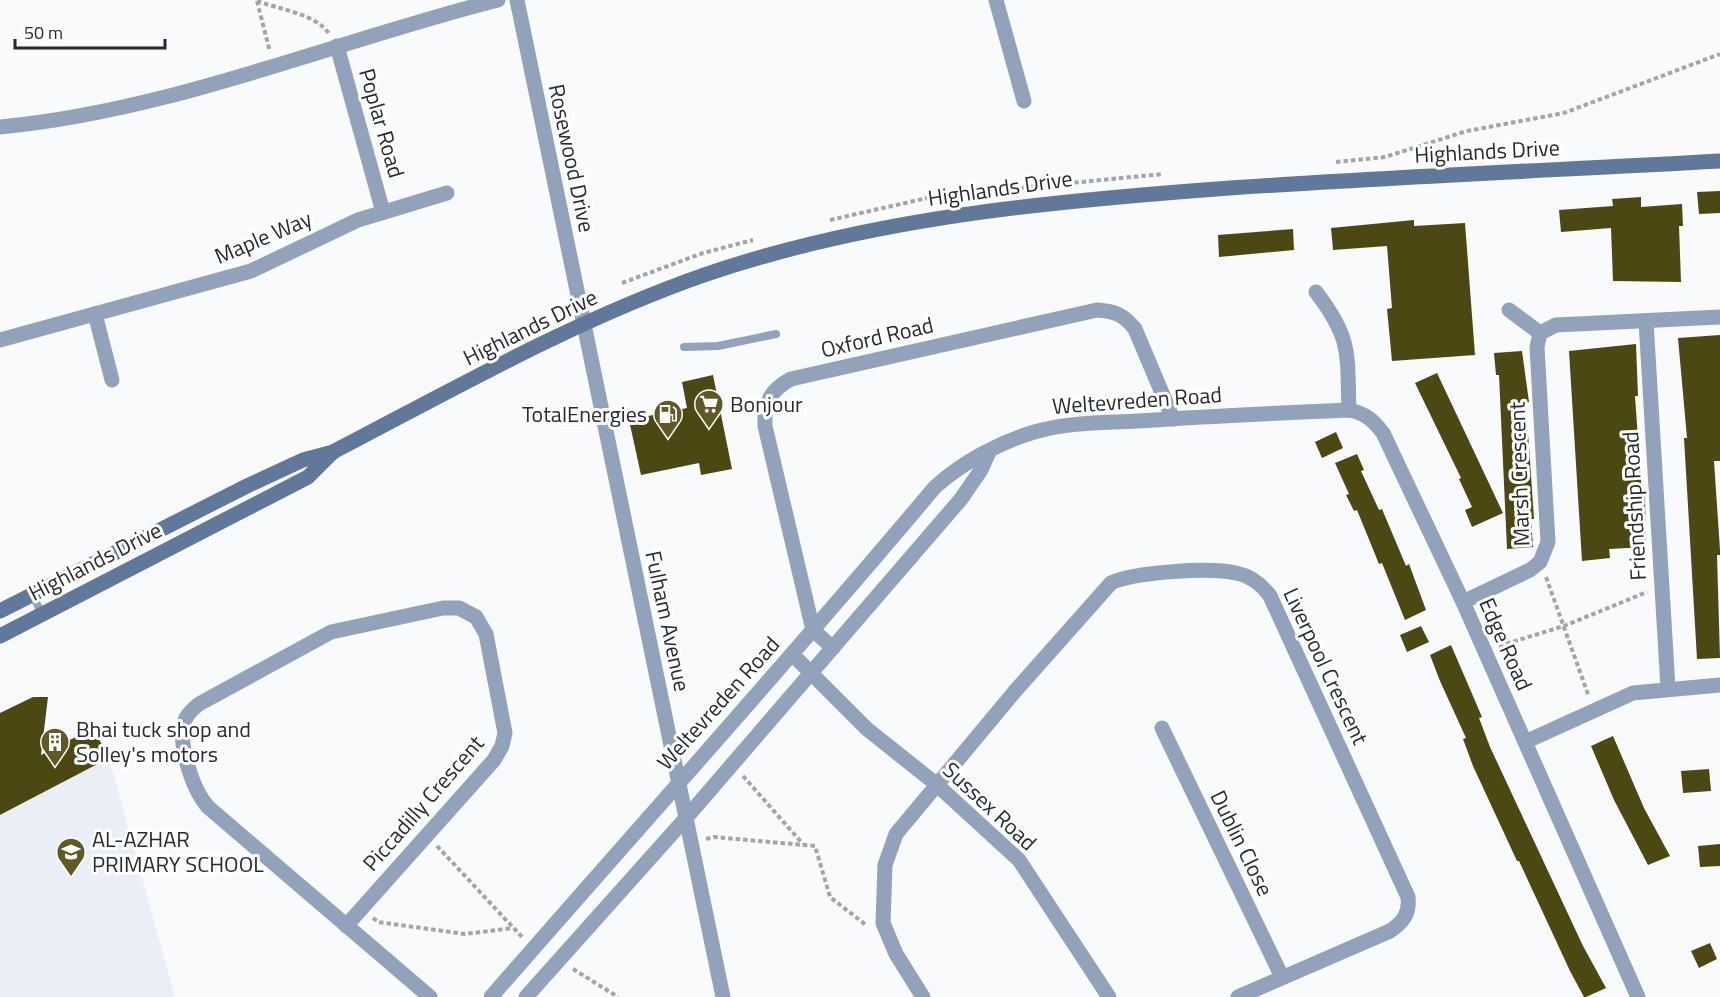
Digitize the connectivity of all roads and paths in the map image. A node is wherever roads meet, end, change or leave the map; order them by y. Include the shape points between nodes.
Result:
1 (498, 0) edge
2 (517, 0) edge
3 (996, 0) edge
4 (257, 1) edge
5 (337, 46) junction
6 (1720, 54) edge
7 (273, 66) junction
8 (1024, 101) dead end
9 (0, 127) edge
10 (1720, 161) edge
11 (1328, 162) dead end
12 (1167, 173) dead end
13 (447, 193) dead end
14 (383, 212) junction
15 (825, 221) dead end
16 (758, 238) dead end
17 (622, 283) dead end
18 (1316, 292) dead end
19 (1509, 310) dead end
20 (95, 314) junction
21 (1720, 317) edge
22 (1646, 321) junction
23 (583, 324) junction
24 (1540, 333) junction
25 (776, 334) dead end
26 (0, 340) edge
27 (684, 347) dead end
28 (112, 380) dead end
29 (1348, 410) junction
30 (1258, 415) joint
31 (1173, 418) junction
32 (333, 452) junction
33 (989, 452) junction
34 (1540, 562) junction
35 (1661, 590) junction
36 (32, 594) junction
37 (1462, 602) junction
38 (0, 610) edge
39 (42, 614) junction
40 (1564, 626) junction
41 (813, 630) junction
42 (0, 636) edge
43 (833, 648) junction
44 (1485, 651) junction
45 (793, 655) junction
46 (811, 672) junction
47 (1720, 685) edge
48 (1668, 688) junction
49 (1593, 711) junction
50 (1162, 728) dead end
51 (1526, 742) junction
52 (739, 772) dead end
53 (678, 781) junction
54 (936, 784) junction
55 (686, 818) junction
56 (427, 836) junction
57 (714, 837) dead end
58 (804, 845) junction
59 (362, 909) junction
60 (883, 923) junction
61 (346, 926) junction
62 (513, 928) junction
63 (533, 949) junction
64 (560, 958) junction
65 (1282, 977) junction
66 (430, 997) edge
67 (491, 997) edge
68 (525, 997) edge
69 (618, 997) edge
70 (723, 997) edge
71 (923, 997) edge
72 (1109, 997) edge
73 (1238, 997) edge
74 (1638, 997) edge

1 - 5 street
2 - 23 street, Rosewood Drive
3 - 8 street
4 - 5 path via 313,21 325,28
4 - 7 path
5 - 7 street
5 - 14 street, Poplar Road
6 - 11 path via 1564,113 1467,131 1385,157
7 - 9 street via 131,106 46,123
10 - 23 main road, Highlands Drive via 1109,197 962,215 876,230 757,260 696,279
12 - 15 path via 936,196
13 - 14 street, Maple Way
14 - 20 street, Maple Way via 251,271
16 - 17 path via 703,253
18 - 29 street via 1333,313 1347,345
19 - 24 street
20 - 26 street, Maple Way
20 - 28 street
21 - 22 street
22 - 24 street via 1556,325
22 - 35 street, Friendship Road
23 - 32 main road, Highlands Drive
23 - 53 street, Fulham Avenue
24 - 34 street, Marsh Crescent via 1536,347 1548,542
25 - 27 lane via 717,346
29 - 30 street, Edge Road
29 - 37 street, Edge Road via 1361,412 1383,433
30 - 31 street, Weltevreden Road
31 - 33 street, Weltevreden Road via 1040,430
31 - 41 street, Oxford Road via 1136,329 1126,317 1113,311 1096,310 791,379 778,386 764,410 765,426
32 - 36 main road, Highlands Drive via 303,460 247,486
32 - 39 main road, Highlands Drive via 308,477
33 - 41 street, Weltevreden Road via 966,463 935,488
33 - 43 street via 961,500
34 - 37 street, Marsh Crescent
34 - 40 path
35 - 40 path
35 - 48 street, Friendship Road
36 - 38 main road, Highlands Drive
36 - 39 lane
37 - 44 street, Edge Road
39 - 42 main road, Highlands Drive
40 - 44 path
40 - 49 path
41 - 43 street
41 - 45 street, Weltevreden Road
43 - 46 street
44 - 51 street, Edge Road
45 - 46 street, Sussex Road
45 - 53 street, Weltevreden Road
46 - 54 street, Sussex Road via 867,729
46 - 55 street
47 - 48 street
48 - 49 street via 1633,693
49 - 51 street
50 - 65 street, Dublin Close
51 - 74 street, Edge Road
52 - 58 path
53 - 55 street, Fulham Avenue
53 - 63 street, Weltevreden Road
54 - 60 street, Liverpool Crescent via 896,834 889,850 882,897
54 - 65 street, Liverpool Crescent via 1111,583 1140,574 1223,571 1251,578 1270,596 1409,905 1404,920 1390,931
54 - 72 street, Sussex Road via 1019,860
55 - 64 street
55 - 70 street, Fulham Avenue
56 - 59 street, Piccadilly Crescent
56 - 61 street, Piccadilly Crescent via 494,760 504,740 504,716 486,634 476,617 464,609 443,608 331,632 191,711 182,730 183,744 200,797
56 - 62 path
57 - 58 path
58 - 60 path via 816,846 830,897 867,926
59 - 61 street, Piccadilly Crescent
59 - 62 path via 378,921 465,934
60 - 71 street via 896,954
61 - 66 street, Piccadilly Crescent
62 - 63 path
63 - 67 street, Weltevreden Road
64 - 68 street
64 - 69 path via 578,974
65 - 73 street, Liverpool Crescent

